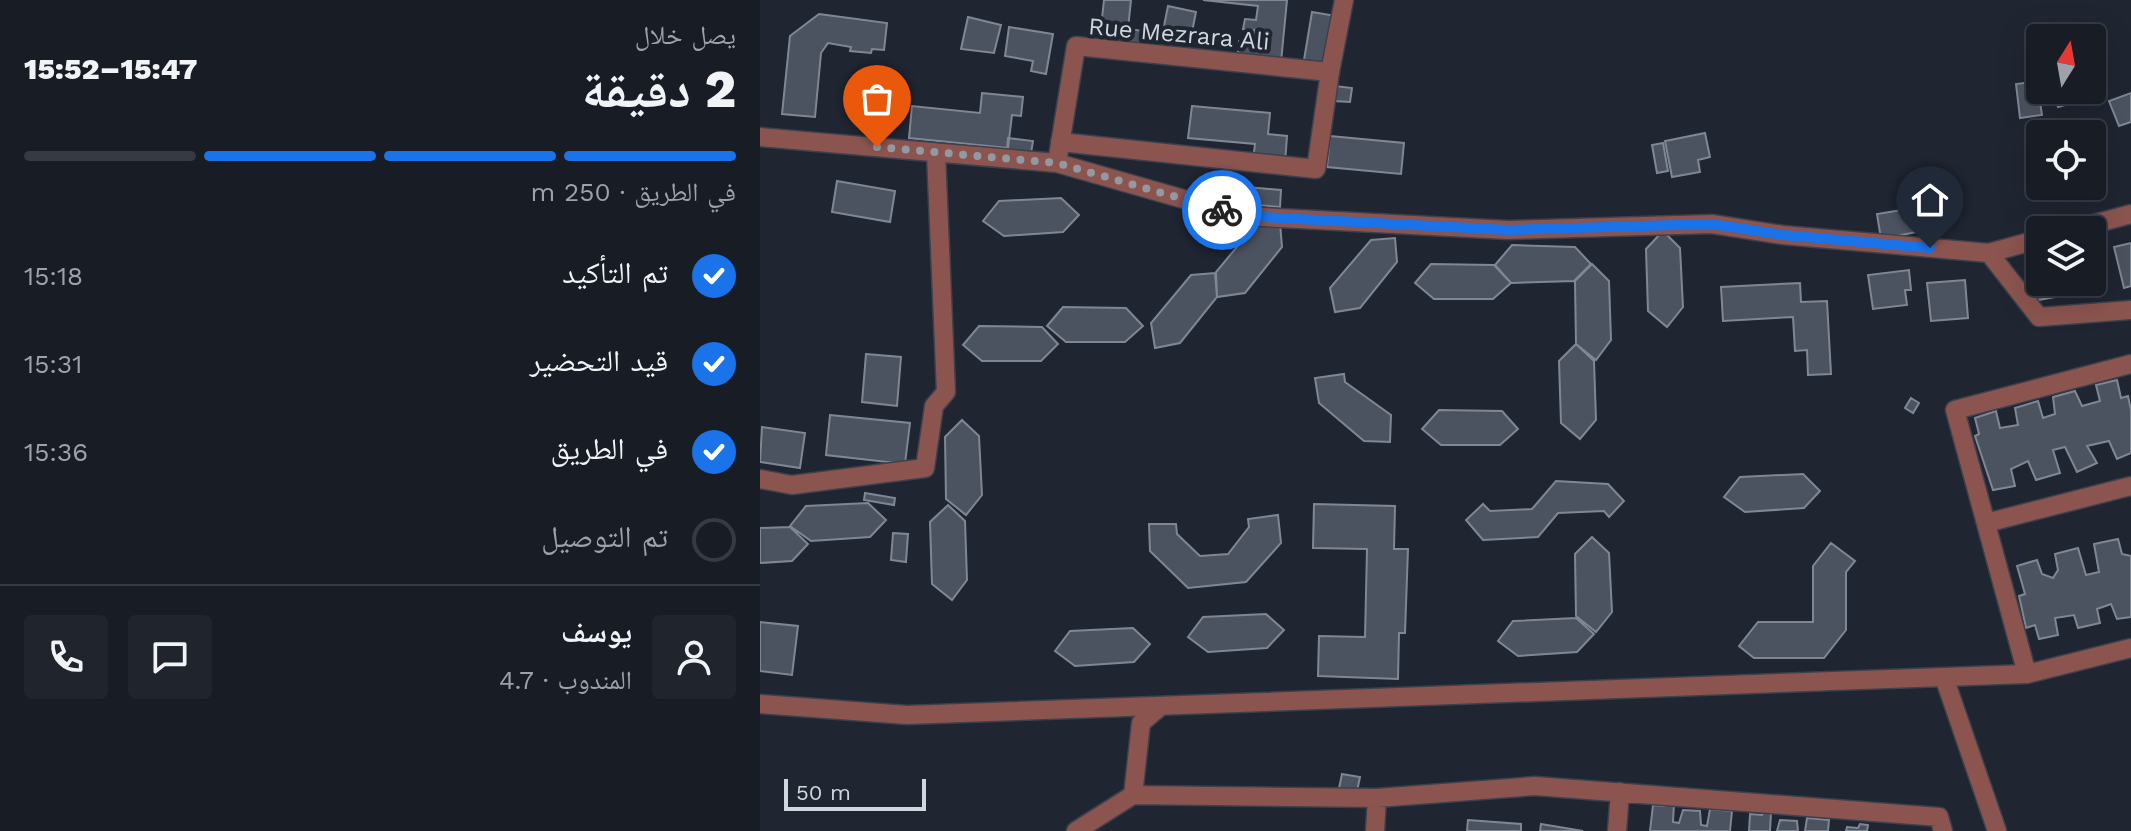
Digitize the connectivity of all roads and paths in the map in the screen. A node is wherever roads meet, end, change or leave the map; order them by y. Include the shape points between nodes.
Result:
1 (1344, 0) edge
2 (1330, 72) junction
3 (760, 137) edge
4 (1060, 142) junction
5 (936, 153) junction
6 (1057, 163) junction
7 (2131, 214) edge
8 (2106, 221) edge
9 (2026, 243) edge
10 (1989, 253) junction
11 (2131, 310) edge
12 (2131, 364) edge
13 (760, 479) edge
14 (792, 485) junction
15 (2131, 486) edge
16 (760, 492) edge
17 (1986, 523) junction
18 (2131, 648) edge
19 (2027, 674) junction
20 (1944, 677) junction
21 (760, 704) edge
22 (1161, 706) junction
23 (1620, 792) junction
24 (1133, 795) junction
25 (1377, 798) junction
26 (1076, 831) edge
27 (1375, 831) edge
28 (1617, 831) edge
29 (1943, 831) edge
30 (1997, 831) edge

1 - 2 street
2 - 4 street, Rue Mezrara Ali via 1076,46
2 - 4 street via 1316,169
3 - 5 street
4 - 6 street, Rue Mezrara Ali
5 - 6 street
5 - 14 street via 946,392 934,406 925,468
6 - 10 street via 1243,216 1508,230 1712,224
7 - 8 street
9 - 10 street
10 - 11 street via 2039,317
12 - 17 street via 1955,410
13 - 14 street
14 - 16 street
15 - 17 street
17 - 19 street
18 - 19 street
19 - 20 street
20 - 22 street
20 - 30 street
21 - 22 street via 907,715
22 - 24 street via 1141,723
23 - 25 street via 1535,786
23 - 28 street
23 - 29 street via 1939,817
24 - 25 street
24 - 26 street
25 - 27 street

